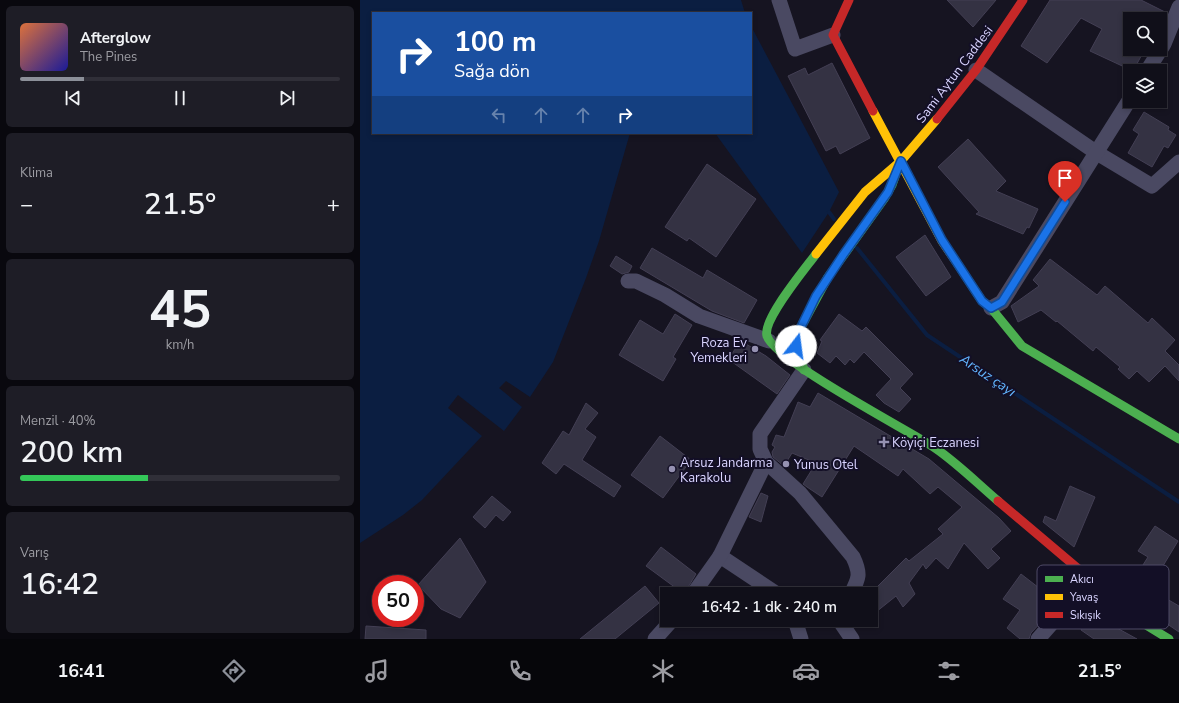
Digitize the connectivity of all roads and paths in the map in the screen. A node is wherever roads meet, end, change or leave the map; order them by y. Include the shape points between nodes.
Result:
1 (778, 0) edge
2 (849, 0) edge
3 (1023, 0) edge
4 (1179, 7) edge
5 (833, 35) junction
6 (1151, 64) edge
7 (976, 70) junction
8 (1124, 108) edge
9 (1097, 152) junction
10 (901, 161) junction
11 (1179, 162) edge
12 (628, 281) dead end
13 (991, 308) junction
14 (769, 341) junction
15 (804, 370) junction
16 (1179, 439) edge
17 (766, 462) junction
18 (720, 556) junction
19 (1074, 565) edge
20 (698, 587) edge
21 (766, 587) edge
22 (854, 587) edge
23 (666, 627) edge
24 (797, 627) edge
25 (844, 627) edge
26 (1047, 629) edge
27 (1153, 629) edge
28 (655, 639) edge
29 (801, 639) edge
30 (852, 639) edge
31 (1038, 639) edge
32 (1170, 639) edge

1 - 5 street via 795,49
2 - 5 main road
3 - 7 main road, Sami Aytun Caddesi
4 - 6 street via 1164,44
5 - 10 main road
7 - 9 street
7 - 10 main road, Sami Aytun Caddesi
8 - 9 street
9 - 11 street via 1152,186
9 - 13 street via 1002,302
10 - 13 main road via 942,240 982,301
10 - 14 main road via 858,201 796,281 770,320 767,328
10 - 15 main road via 887,195 816,296 797,337 796,346
12 - 14 street via 636,280 700,316
13 - 16 main road via 1022,346
14 - 15 main road
15 - 17 street via 760,434 760,449
15 - 19 main road via 936,449
17 - 18 street
17 - 22 street via 800,493 853,557 859,570
18 - 20 street
18 - 21 street
23 - 28 street
24 - 29 street
25 - 30 street
26 - 31 street
27 - 32 main road

